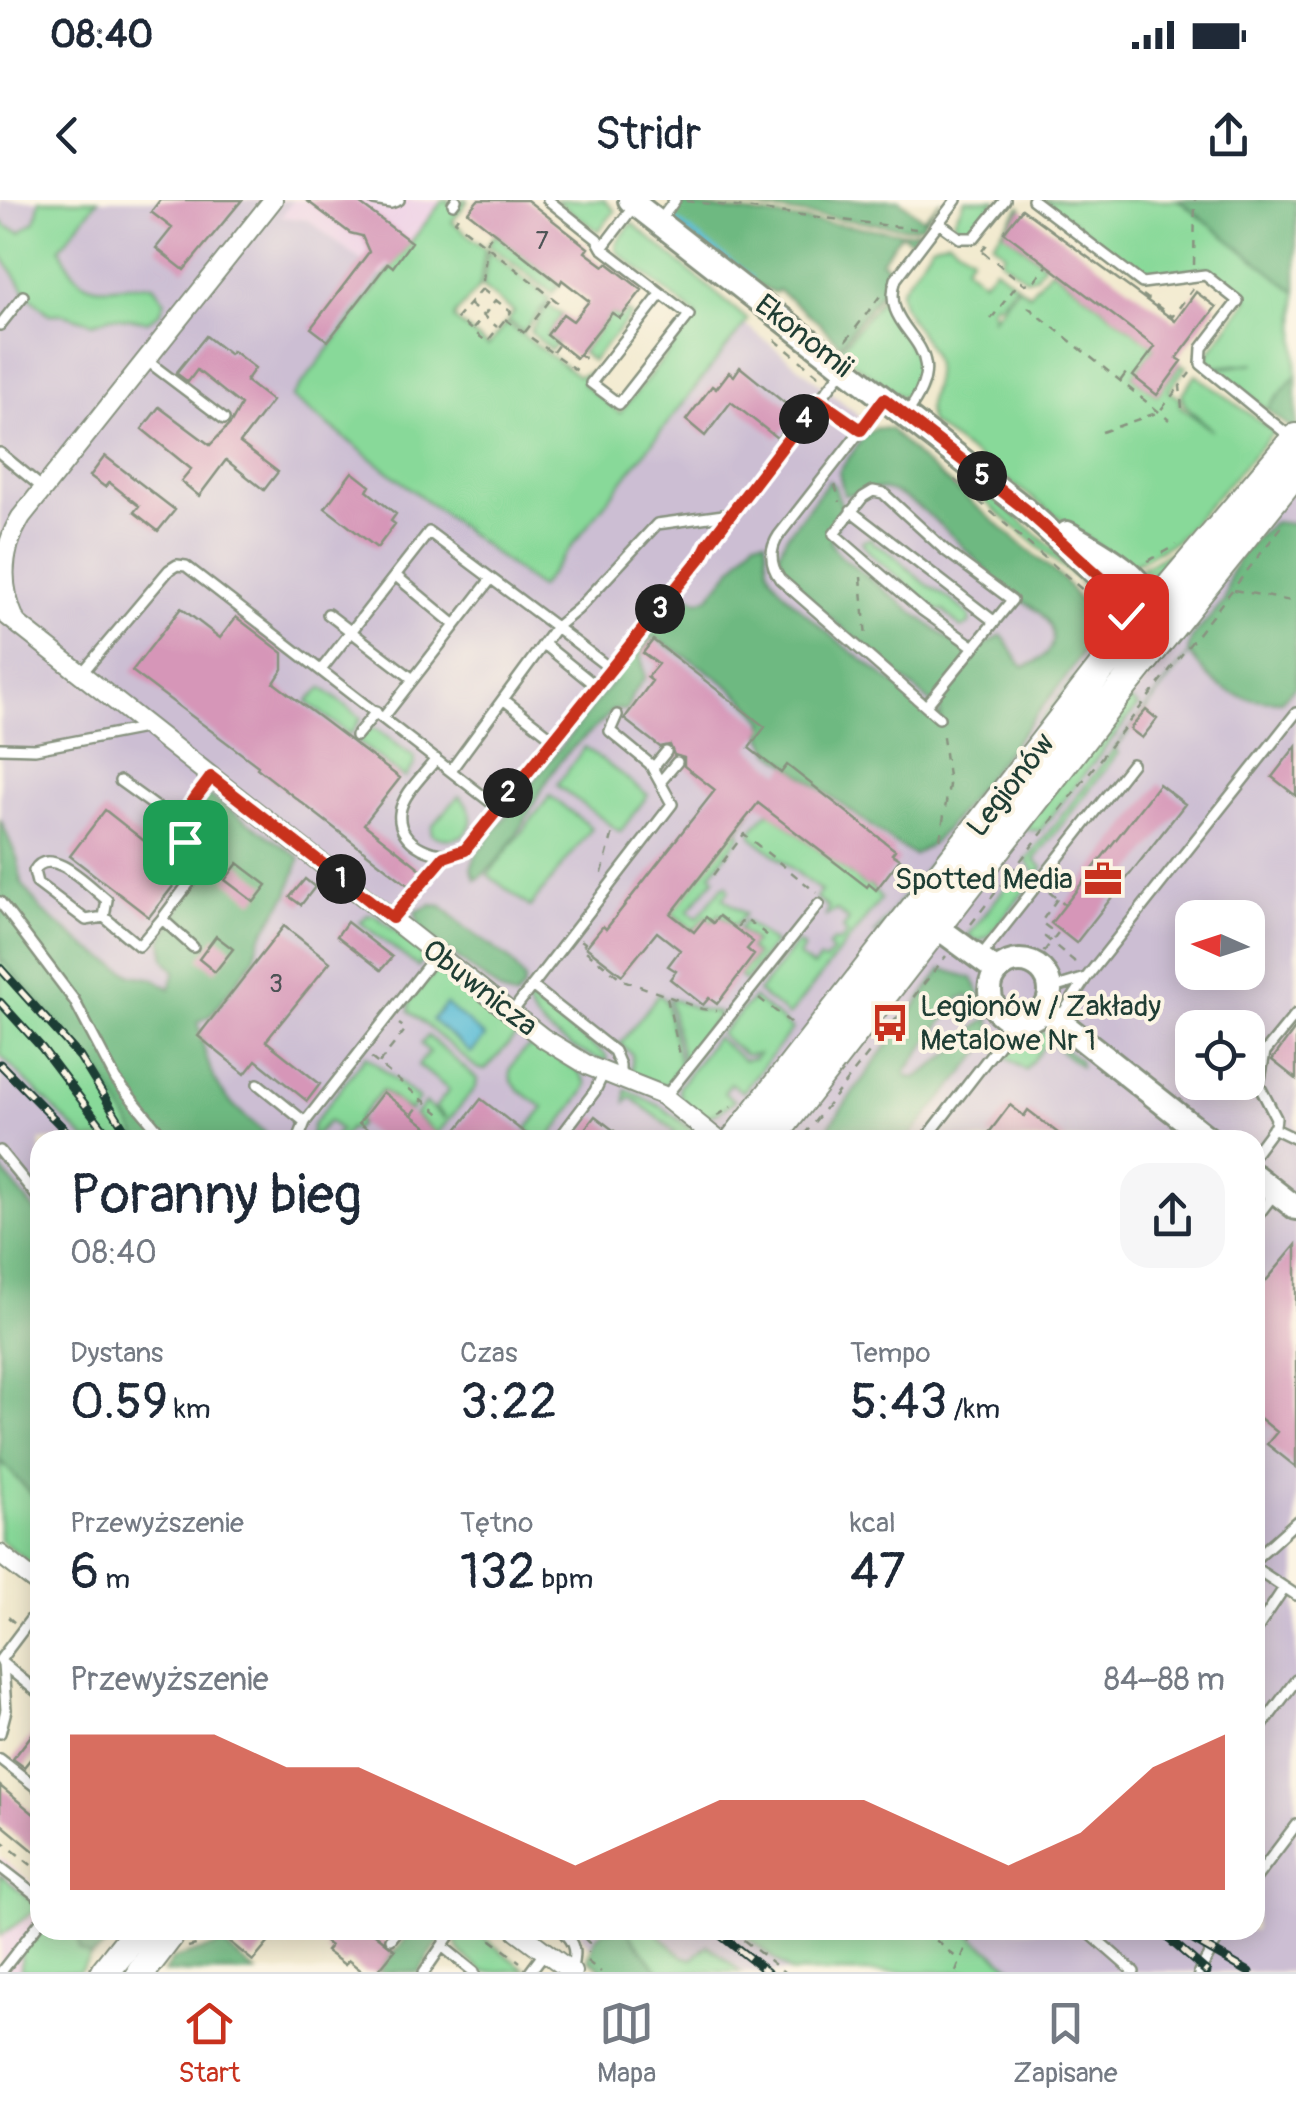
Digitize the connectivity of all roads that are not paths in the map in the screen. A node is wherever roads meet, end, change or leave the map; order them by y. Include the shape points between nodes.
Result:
1 (272, 200) edge
2 (374, 200) edge
3 (399, 200) edge
4 (548, 200) edge
5 (675, 200) edge
6 (956, 200) edge
7 (1005, 200) edge
8 (1033, 200) edge
9 (633, 202) edge
10 (659, 222) junction
11 (939, 223) junction
12 (602, 248) junction
13 (661, 294) junction
14 (24, 296) dead end
15 (0, 324) edge
16 (146, 360) junction
17 (844, 368) junction
18 (884, 399) junction
19 (906, 416) junction
20 (224, 419) dead end
21 (1296, 440) edge
22 (0, 453) edge
23 (1296, 471) edge
24 (44, 489) junction
25 (851, 511) junction
26 (731, 514) junction
27 (21, 518) junction
28 (0, 545) edge
29 (396, 576) junction
30 (1177, 576) junction
31 (491, 579) junction
32 (1117, 591) junction
33 (1189, 604) junction
34 (1154, 606) junction
35 (0, 610) edge
36 (328, 614) dead end
37 (994, 622) junction
38 (455, 625) junction
39 (21, 626) junction
40 (556, 627) junction
41 (352, 632) junction
42 (544, 644) junction
43 (1121, 644) junction
44 (974, 647) junction
45 (1148, 655) junction
46 (322, 670) junction
47 (612, 670) junction
48 (81, 676) junction
49 (413, 680) junction
50 (597, 686) junction
51 (503, 699) junction
52 (926, 706) junction
53 (1296, 713) edge
54 (379, 715) junction
55 (617, 715) dead end
56 (939, 718) road end
57 (147, 727) junction
58 (356, 736) dead end
59 (554, 739) junction
60 (0, 748) edge
61 (666, 752) dead end
62 (436, 759) junction
63 (677, 762) dead end
64 (1132, 764) dead end
65 (653, 768) junction
66 (450, 770) junction
67 (211, 777) junction
68 (120, 780) dead end
69 (661, 782) junction
70 (497, 806) junction
71 (181, 825) junction
72 (444, 857) junction
73 (0, 902) edge
74 (814, 904) road end
75 (104, 917) junction
76 (392, 918) junction
77 (162, 920) junction
78 (950, 930) junction
79 (193, 947) dead end
80 (437, 954) junction
81 (988, 965) junction
82 (1082, 979) junction
83 (532, 986) junction
84 (1051, 1006) junction
85 (512, 1012) junction
86 (1296, 1014) edge
87 (1016, 1021) junction
88 (612, 1075) junction
89 (258, 1084) dead end
90 (665, 1097) junction
91 (306, 1122) junction
92 (1273, 1128) junction
93 (158, 1130) edge
94 (302, 1130) edge
95 (566, 1130) edge
96 (706, 1130) edge
97 (782, 1130) edge
98 (782, 1130) edge
99 (933, 1130) edge
100 (1186, 1130) edge
101 (1265, 1139) edge
102 (1296, 1139) edge
103 (0, 1151) edge
104 (1265, 1184) edge
105 (30, 1188) edge
106 (1275, 1192) junction
107 (1265, 1206) edge
108 (1296, 1208) edge
109 (1296, 1522) edge
110 (1265, 1550) edge
111 (0, 1554) edge
112 (1265, 1575) edge
113 (30, 1577) edge
114 (1284, 1588) junction
115 (1296, 1595) edge
116 (1265, 1617) edge
117 (30, 1621) edge
118 (1, 1662) edge
119 (1296, 1680) edge
120 (30, 1686) edge
121 (1265, 1722) edge
122 (0, 1733) edge
123 (0, 1759) edge
124 (30, 1782) edge
125 (1296, 1826) edge
126 (1265, 1866) edge
127 (0, 1867) edge
128 (30, 1890) edge
129 (30, 1935) edge
130 (130, 1940) edge
131 (178, 1940) edge
132 (446, 1940) edge
133 (529, 1940) edge
134 (571, 1940) edge
135 (1097, 1940) edge
136 (1217, 1940) edge
137 (442, 1946) junction
138 (545, 1952) junction
139 (577, 1968) edge
140 (466, 1970) edge
141 (530, 1971) edge
142 (2, 1972) edge
143 (104, 1972) edge
144 (141, 1972) edge
145 (424, 1972) edge
146 (1134, 1972) edge
147 (1199, 1972) edge

1 - 16 street, Obuwnicza
2 - 3 lane
4 - 12 lane
5 - 10 lane
6 - 11 lane
7 - 11 lane via 978,235 966,240
8 - 21 lane via 1142,283 1197,282 1205,276 1238,301 1202,348 1200,364
9 - 10 street, Ekonomii
9 - 12 lane
10 - 17 street, Ekonomii
11 - 19 lane via 894,287 899,316 927,365 925,387
12 - 13 lane
13 - 13 lane via 592,383 619,404 689,315
14 - 15 lane
16 - 20 lane
16 - 24 street, Obuwnicza
17 - 18 street, Ekonomii
17 - 26 lane
18 - 19 street, Ekonomii
18 - 52 lane via 778,535 772,561 780,579
19 - 32 street, Ekonomii
21 - 30 main road, Legionów
22 - 24 lane
23 - 33 main road, Legionów
24 - 27 street, Obuwnicza
25 - 37 lane
25 - 37 lane via 869,492 882,494 1012,600
25 - 44 lane via 834,534
26 - 40 lane via 658,524
26 - 47 lane
27 - 28 lane
27 - 39 street, Obuwnicza via 2,568 9,608
29 - 31 lane via 430,532
29 - 38 lane
29 - 41 lane
30 - 32 street
30 - 34 main road, Legionów
31 - 38 lane
31 - 40 lane
32 - 34 street, Ekonomii via 1146,592
32 - 43 street via 1126,610
33 - 34 street
33 - 45 main road, Legionów
34 - 43 main road, Legionów
34 - 45 street
35 - 39 street, Obuwnicza
36 - 41 lane
37 - 44 lane
38 - 49 lane
39 - 48 street, Obuwnicza
40 - 42 lane
40 - 47 lane
41 - 46 lane
41 - 49 lane
42 - 50 lane
42 - 51 lane
43 - 97 main road, Legionów
44 - 52 lane
45 - 78 main road, Legionów
46 - 48 lane via 196,571 177,565
46 - 54 lane
47 - 50 lane
48 - 57 street, Obuwnicza
49 - 54 lane
50 - 59 lane
51 - 59 lane
51 - 66 lane
52 - 56 lane
53 - 82 lane
54 - 58 lane
54 - 62 lane
55 - 65 lane via 610,731
57 - 60 lane via 34,749
57 - 67 street, Obuwnicza
59 - 70 lane
61 - 65 lane
62 - 66 lane
62 - 72 lane via 405,800 400,822 410,839
63 - 69 lane
64 - 81 lane via 1039,884
65 - 69 lane
66 - 70 lane
67 - 71 lane
67 - 76 street, Obuwnicza
68 - 71 lane
69 - 83 lane via 672,804
70 - 72 lane via 465,850
71 - 77 lane via 189,883
72 - 76 lane
73 - 93 lane via 74,1000 116,1080
74 - 90 lane
75 - 75 lane via 86,920 37,883 38,864 58,862 107,900
75 - 77 lane via 139,946
76 - 80 street, Obuwnicza
77 - 79 lane
78 - 81 street
78 - 98 main road, Legionów
80 - 85 street, Obuwnicza
80 - 91 lane
81 - 84 street via 1034,964 1044,972
81 - 87 street via 993,1004
82 - 84 lane
82 - 84 lane
83 - 85 lane
83 - 88 lane via 614,1051 620,1066
84 - 87 street
84 - 100 street
85 - 88 street, Obuwnicza via 543,1038
86 - 92 lane via 1265,1052 1260,1071 1259,1085 1276,1118
87 - 99 lane
88 - 90 street, Obuwnicza
88 - 95 lane
89 - 91 lane
90 - 96 street, Obuwnicza
91 - 94 lane
92 - 101 lane
92 - 102 lane
103 - 105 lane
104 - 106 street
106 - 107 lane
106 - 108 street
109 - 110 lane
111 - 113 street
112 - 114 lane
114 - 115 lane
114 - 116 lane
117 - 118 lane
118 - 120 lane
118 - 122 lane via 6,1710
119 - 121 lane
123 - 124 lane
125 - 126 lane
127 - 128 lane
129 - 142 lane
130 - 143 main road
131 - 144 main road
132 - 137 lane
133 - 138 street
134 - 139 lane
135 - 146 lane
136 - 147 lane
137 - 140 lane
137 - 145 lane
138 - 139 street
138 - 141 lane

